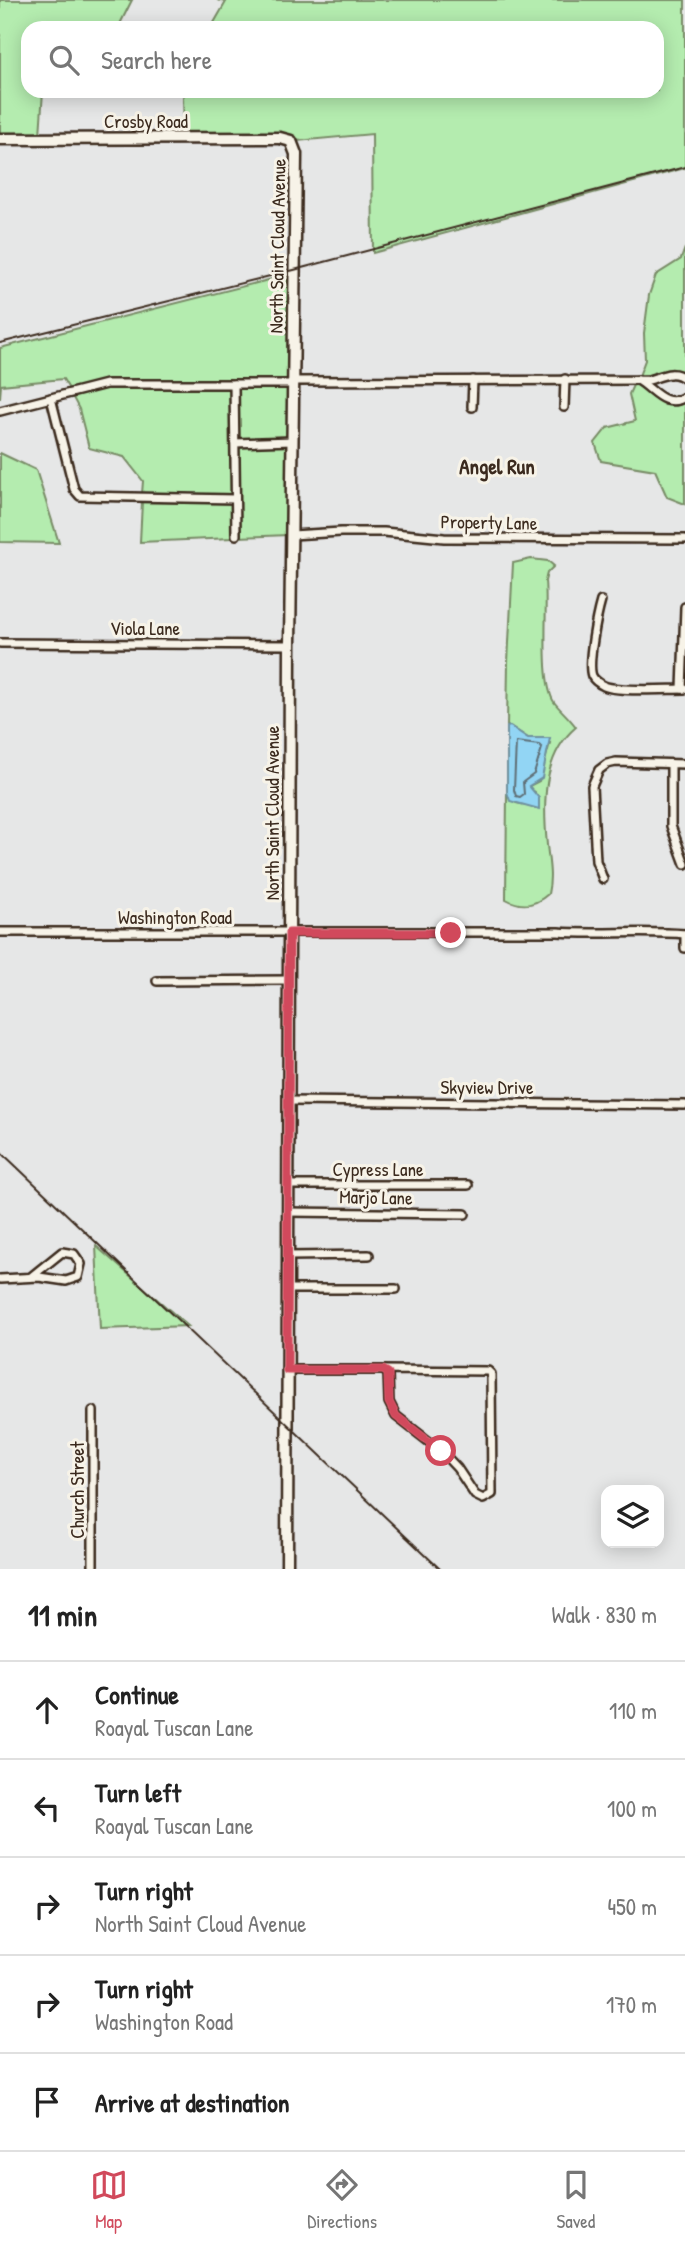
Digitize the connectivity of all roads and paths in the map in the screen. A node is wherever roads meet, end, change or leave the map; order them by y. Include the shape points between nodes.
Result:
1 (0, 139) edge
2 (291, 141) joint
3 (565, 379) junction
4 (685, 379) edge
5 (472, 380) junction
6 (638, 380) junction
7 (293, 383) junction
8 (234, 384) junction
9 (685, 397) edge
10 (51, 398) junction
11 (472, 407) dead end
12 (564, 407) dead end
13 (0, 411) edge
14 (293, 441) junction
15 (235, 443) junction
16 (235, 499) junction
17 (236, 535) dead end
18 (292, 535) junction
19 (685, 539) edge
20 (601, 601) dead end
21 (685, 607) edge
22 (0, 643) edge
23 (290, 645) junction
24 (684, 689) edge
25 (671, 764) junction
26 (685, 764) edge
27 (685, 864) edge
28 (603, 879) dead end
29 (0, 932) edge
30 (289, 933) junction
31 (685, 934) edge
32 (685, 948) edge
33 (289, 980) junction
34 (157, 981) dead end
35 (288, 1101) junction
36 (685, 1105) edge
37 (288, 1185) junction
38 (468, 1185) dead end
39 (288, 1212) junction
40 (465, 1214) dead end
41 (369, 1255) dead end
42 (288, 1256) junction
43 (31, 1277) junction
44 (0, 1279) edge
45 (287, 1289) junction
46 (396, 1289) dead end
47 (287, 1370) junction
48 (383, 1370) junction
49 (93, 1411) dead end
50 (93, 1569) edge
51 (286, 1569) edge

1 - 2 street, Crosby Road
2 - 7 street, North Saint Cloud Avenue via 296,154
3 - 5 street
3 - 6 street
3 - 12 street
4 - 6 street via 668,373
5 - 7 street
5 - 11 street
6 - 9 street via 665,401
7 - 8 street
7 - 14 street, North Saint Cloud Avenue
8 - 10 street via 106,384
8 - 15 street
10 - 13 street
10 - 16 street via 74,489 80,496
14 - 15 street
14 - 18 street, North Saint Cloud Avenue
15 - 16 street
16 - 17 street
18 - 19 street, Property Lane via 384,532 444,538
18 - 23 street, North Saint Cloud Avenue
20 - 24 street via 592,676 607,688
21 - 24 street
22 - 23 street, Viola Lane
23 - 30 street, North Saint Cloud Avenue
25 - 26 street
25 - 27 street via 671,826
25 - 28 street via 616,762 603,766 594,777 597,861
29 - 30 street, Washington Road
30 - 31 street, Washington Road
30 - 33 street, North Saint Cloud Avenue
31 - 32 street
33 - 34 street
33 - 35 street, North Saint Cloud Avenue
35 - 36 street, Skyview Drive
35 - 37 street, North Saint Cloud Avenue
37 - 38 street, Cypress Lane
37 - 39 street, North Saint Cloud Avenue
39 - 40 street, Marjo Lane
39 - 42 street, North Saint Cloud Avenue
41 - 42 street
42 - 45 street, North Saint Cloud Avenue
43 - 43 street via 69,1281 78,1277 81,1264 74,1254 62,1252
43 - 44 street
45 - 46 street
45 - 47 street, North Saint Cloud Avenue
47 - 48 street
47 - 51 street, North Saint Cloud Avenue
48 - 48 street via 388,1373 389,1402 396,1416 441,1451 475,1495 483,1499 492,1494 491,1374
49 - 50 street, Church Street

